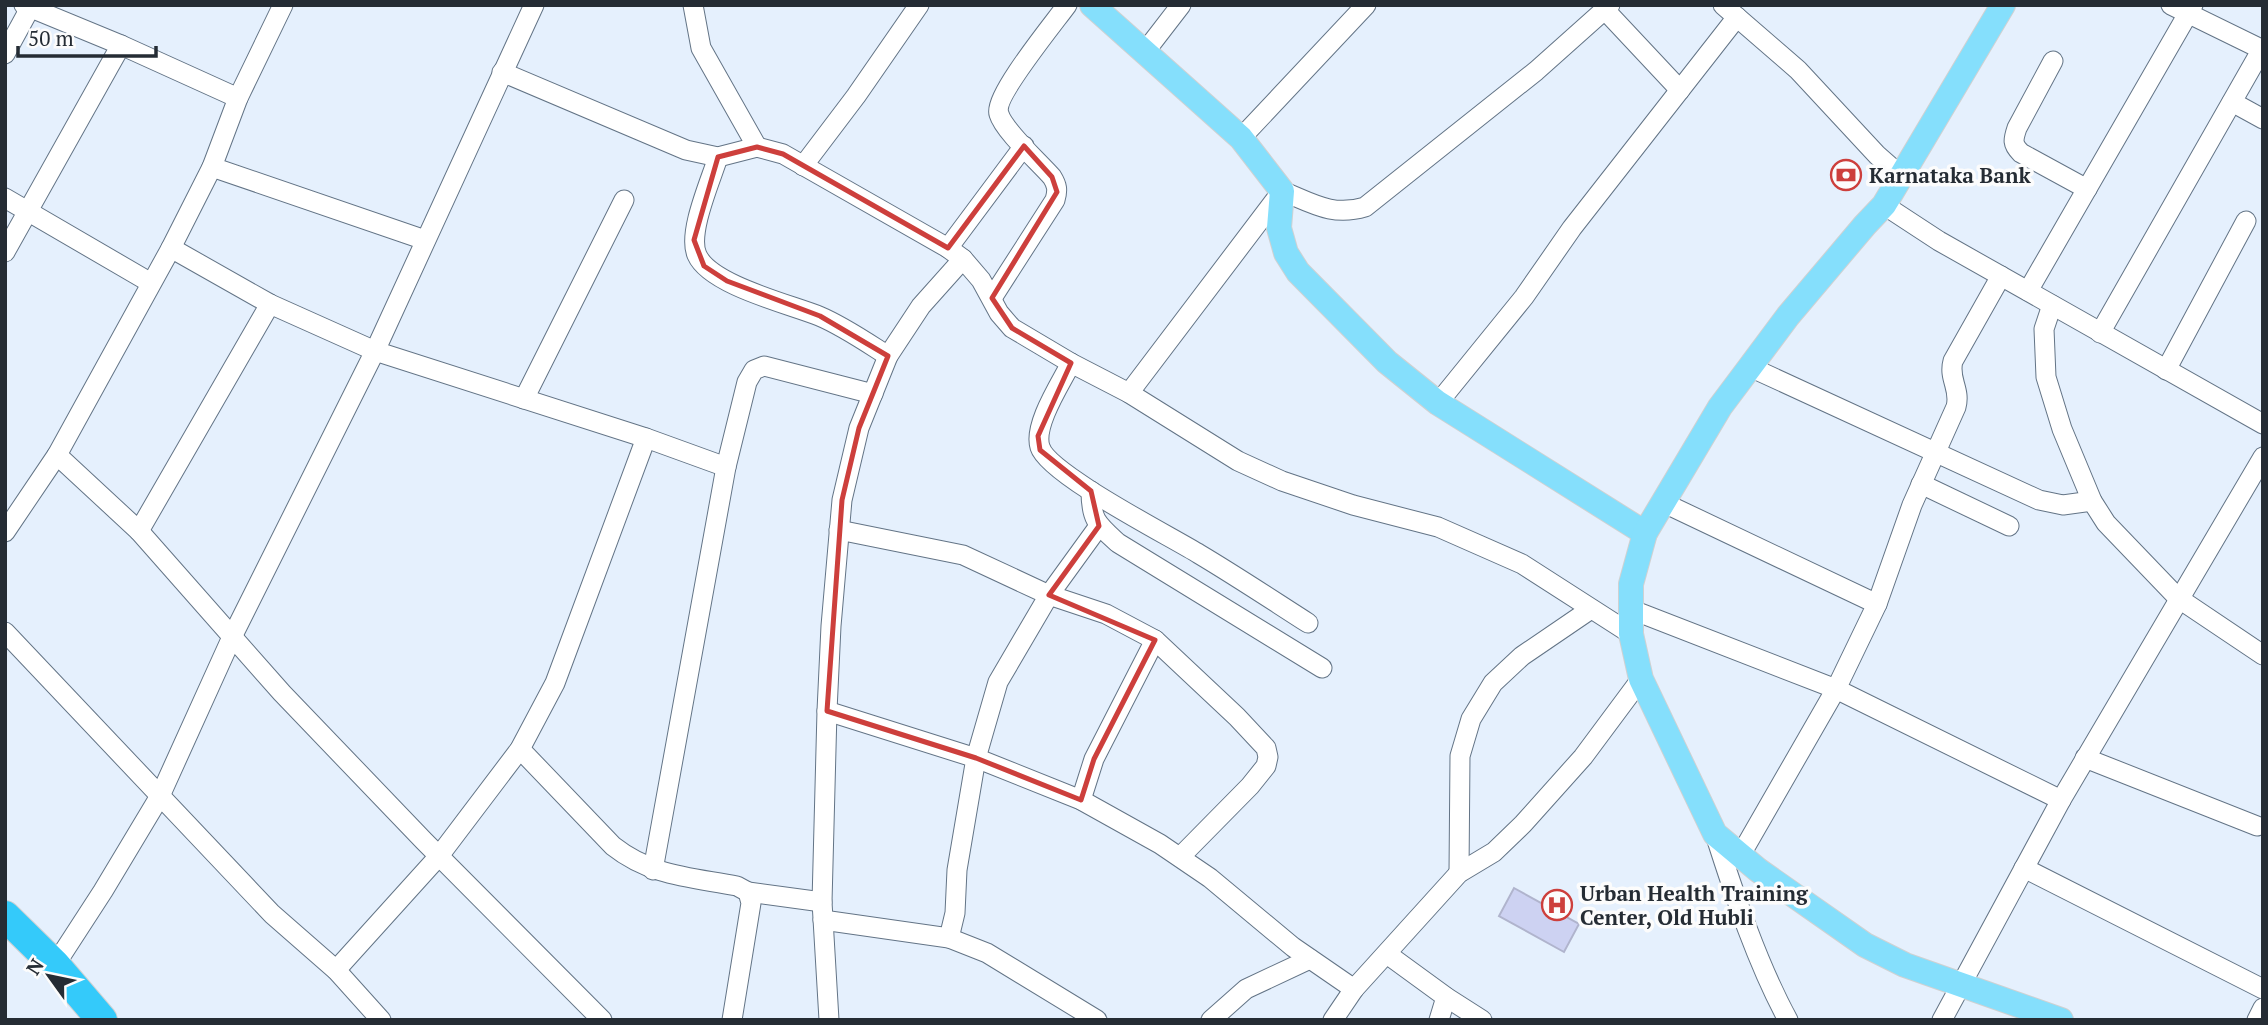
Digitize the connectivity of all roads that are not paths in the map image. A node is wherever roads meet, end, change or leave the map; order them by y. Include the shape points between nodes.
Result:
1 (283, 5) edge
2 (534, 5) edge
3 (693, 5) edge
4 (919, 5) edge
5 (1067, 5) edge
6 (1091, 5) edge
7 (1181, 5) edge
8 (1366, 5) edge
9 (2003, 5) edge
10 (27, 7) edge
11 (1608, 8) edge
12 (2184, 8) edge
13 (1730, 11) edge
14 (121, 45) junction
15 (2262, 50) edge
16 (1144, 53) junction
17 (5, 54) edge
18 (2053, 61) dead end
19 (502, 72) junction
20 (1680, 90) junction
21 (238, 98) junction
22 (2232, 102) junction
23 (2263, 119) edge
24 (1241, 138) junction
25 (1024, 146) junction
26 (757, 147) junction
27 (718, 157) junction
28 (803, 166) junction
29 (212, 167) junction
30 (1902, 177) junction
31 (2087, 189) junction
32 (1282, 191) junction
33 (5, 198) edge
34 (624, 200) dead end
35 (1884, 205) junction
36 (27, 210) junction
37 (2246, 221) dead end
38 (425, 240) junction
39 (171, 248) junction
40 (5, 252) edge
41 (955, 253) junction
42 (2001, 276) junction
43 (151, 283) junction
44 (2028, 291) junction
45 (992, 298) junction
46 (270, 304) junction
47 (2052, 305) junction
48 (2100, 333) junction
49 (375, 351) junction
50 (888, 356) junction
51 (1071, 363) junction
52 (1750, 367) junction
53 (2166, 370) junction
54 (1129, 393) junction
55 (873, 394) junction
56 (524, 399) junction
57 (1438, 403) junction
58 (2263, 424) edge
59 (646, 438) junction
60 (1935, 453) junction
61 (57, 454) junction
62 (2263, 457) edge
63 (726, 467) junction
64 (1921, 484) junction
65 (1091, 491) junction
66 (2092, 501) junction
67 (1664, 503) junction
68 (1099, 526) junction
69 (2009, 526) dead end
70 (839, 530) junction
71 (139, 531) junction
72 (5, 532) edge
73 (1645, 533) junction
74 (1049, 595) junction
75 (2178, 598) junction
76 (1877, 604) junction
77 (1591, 609) junction
78 (1629, 609) junction
79 (1308, 623) dead end
80 (5, 632) edge
81 (1631, 634) junction
82 (232, 637) junction
83 (1155, 640) junction
84 (2263, 655) edge
85 (1322, 668) dead end
86 (1641, 679) junction
87 (1836, 689) junction
88 (827, 711) junction
89 (520, 749) junction
90 (976, 758) junction
91 (2085, 758) junction
92 (160, 796) junction
93 (1081, 800) junction
94 (2061, 800) junction
95 (2257, 826) dead end
96 (1715, 834) junction
97 (439, 856) junction
98 (1740, 856) junction
99 (1180, 858) junction
100 (2024, 868) junction
101 (653, 870) junction
102 (1460, 873) junction
103 (748, 892) junction
104 (822, 911) junction
105 (5, 916) edge
106 (949, 938) junction
107 (1387, 954) junction
108 (1310, 959) junction
109 (55, 965) junction
110 (336, 970) junction
111 (1961, 984) junction
112 (1354, 989) junction
113 (2263, 989) edge
114 (1446, 997) junction
115 (2263, 1008) edge
116 (102, 1020) edge
117 (381, 1020) edge
118 (602, 1020) edge
119 (732, 1020) edge
120 (829, 1020) edge
121 (1097, 1020) edge
122 (1211, 1020) edge
123 (1333, 1020) edge
124 (1439, 1020) edge
125 (1482, 1020) edge
126 (1788, 1020) edge
127 (1942, 1020) edge
128 (2061, 1020) edge
129 (2257, 1020) edge

1 - 21 street
2 - 19 street
3 - 26 street via 701,48
4 - 28 street
5 - 25 street via 1000,99 997,111 1002,123
6 - 16 main road
7 - 16 street
8 - 24 street
9 - 30 main road
10 - 14 street
10 - 17 street
11 - 20 street
11 - 32 street via 1365,207 1332,211
12 - 15 street
12 - 31 street
13 - 20 street
13 - 30 street via 1798,70
14 - 21 street
14 - 36 street
15 - 22 street
16 - 24 main road
18 - 31 street via 2012,140 2021,153
19 - 27 street via 686,150
19 - 38 street
20 - 57 street
21 - 29 street
22 - 23 street
22 - 48 street
24 - 32 main road
25 - 41 street
25 - 45 street via 1052,177 1057,192
26 - 27 street
26 - 28 street
27 - 50 street via 694,240 704,266 727,281 820,316
28 - 41 street
29 - 38 street
29 - 39 street
30 - 35 main road
31 - 44 street
32 - 54 street
32 - 57 main road via 1279,228 1298,272 1387,362
33 - 36 street
34 - 56 street
35 - 42 street
35 - 52 main road
36 - 40 street
36 - 43 street
37 - 53 street
38 - 49 street
39 - 43 street
39 - 46 street
41 - 45 street via 981,279
41 - 50 street
42 - 44 street
42 - 60 street via 1953,360 1951,370 1959,397
43 - 61 street
44 - 47 street
45 - 51 street via 1012,327
46 - 49 street
46 - 71 street
47 - 48 street
47 - 66 street via 2044,329 2046,377
48 - 53 street
49 - 56 street
49 - 82 street
50 - 55 street
51 - 54 street
51 - 65 street via 1038,436 1041,450 1052,462
52 - 60 street
52 - 67 main road via 1720,407
53 - 58 street
54 - 77 street via 1238,461 1353,505 1438,527 1522,564
55 - 63 street via 764,366 754,370
55 - 70 street via 853,450
56 - 59 street
57 - 73 main road
59 - 63 street
59 - 89 street via 555,683
60 - 64 street
60 - 66 street via 2039,500 2063,505
61 - 71 street
61 - 72 street
62 - 75 street
63 - 101 street
64 - 69 street
64 - 76 street
65 - 68 street via 1091,510
65 - 79 street
66 - 75 street via 2106,523
67 - 73 main road
67 - 76 street
68 - 74 street
68 - 85 street via 1118,543
70 - 74 street via 963,555
70 - 88 street
71 - 82 street
73 - 78 main road
74 - 83 street via 1106,614
74 - 90 street via 998,682
75 - 84 street
75 - 91 street
76 - 87 street
77 - 81 street
77 - 102 street via 1522,656 1493,683 1471,719 1460,756
78 - 81 main road
78 - 87 street
80 - 92 street
81 - 86 main road
82 - 92 street
82 - 97 street
83 - 93 street via 1094,759
83 - 99 street via 1237,717 1266,748 1268,757 1261,774
86 - 96 main road
86 - 102 street via 1583,757 1523,824 1494,852
87 - 94 street
87 - 98 street
88 - 90 street
88 - 104 street
89 - 97 street
89 - 101 street via 613,846
90 - 93 street
90 - 106 street
91 - 94 street
91 - 95 street
92 - 109 street
92 - 110 street via 272,914
93 - 99 street
94 - 100 street
96 - 98 main road
96 - 126 street via 1730,883
97 - 110 street
97 - 118 street
98 - 111 main road via 1865,945
99 - 108 street
100 - 111 street
100 - 113 street
101 - 103 street
102 - 107 street
103 - 104 street
103 - 119 street via 751,903
104 - 106 street
104 - 120 street
105 - 109 highway
106 - 121 street via 987,953
107 - 112 street
107 - 114 street
108 - 112 street
108 - 122 street via 1246,989
109 - 116 highway
110 - 117 street
111 - 127 street
111 - 128 main road
112 - 123 street
114 - 124 street
114 - 125 street
115 - 129 street

